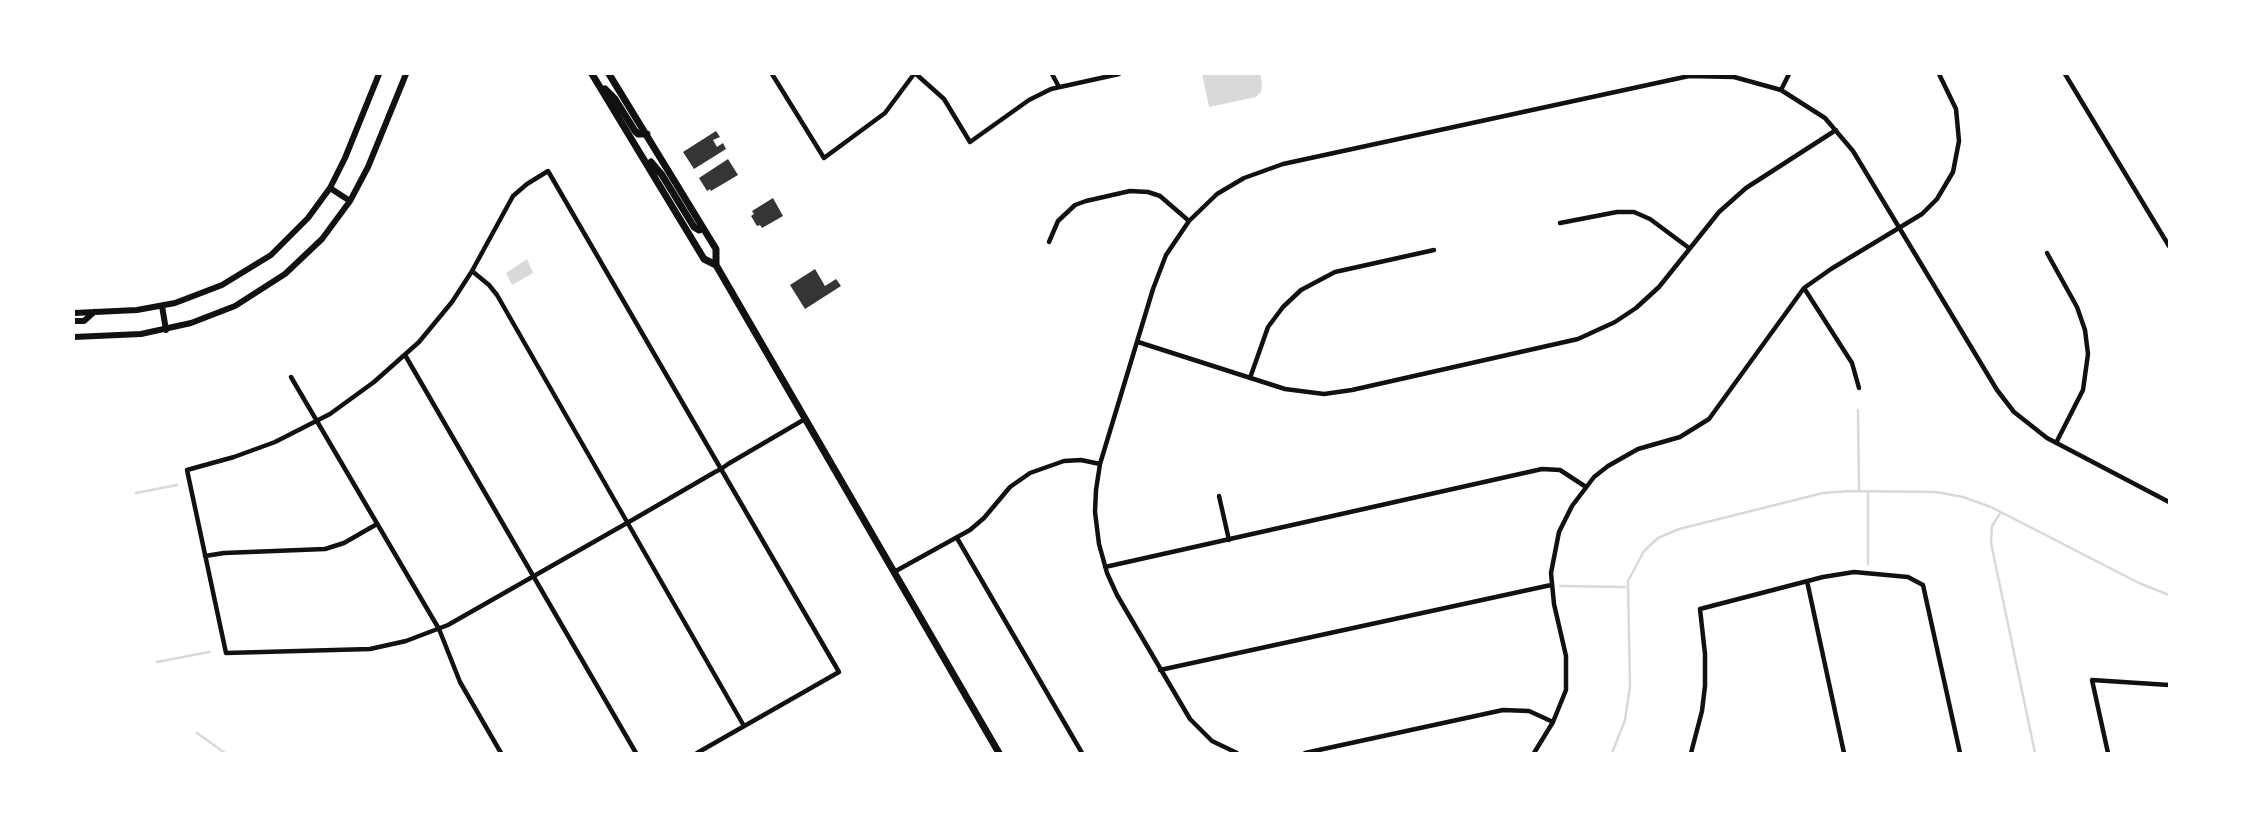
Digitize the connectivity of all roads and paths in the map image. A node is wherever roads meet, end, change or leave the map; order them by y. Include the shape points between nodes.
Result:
1 (379, 74) edge
2 (406, 74) edge
3 (592, 74) edge
4 (609, 74) edge
5 (772, 74) edge
6 (915, 74) edge
7 (1052, 74) edge
8 (1119, 74) edge
9 (1790, 74) edge
10 (1940, 74) edge
11 (2065, 74) edge
12 (597, 82) junction
13 (1059, 87) junction
14 (1781, 90) junction
15 (1836, 130) junction
16 (647, 134) junction
17 (642, 153) junction
18 (330, 188) junction
19 (350, 201) junction
20 (1189, 221) junction
21 (1560, 223) dead end
22 (703, 228) junction
23 (1899, 228) junction
24 (1048, 242) dead end
25 (2169, 246) edge
26 (1689, 248) junction
27 (1434, 250) dead end
28 (2047, 253) dead end
29 (716, 265) junction
30 (472, 271) junction
31 (1804, 288) junction
32 (162, 306) junction
33 (94, 312) junction
34 (74, 313) edge
35 (74, 321) edge
36 (166, 330) junction
37 (74, 337) edge
38 (1138, 342) junction
39 (405, 355) junction
40 (291, 377) dead end
41 (1250, 378) junction
42 (1859, 388) dead end
43 (805, 419) junction
44 (317, 421) junction
45 (2056, 443) junction
46 (1100, 464) junction
47 (721, 469) junction
48 (1586, 487) junction
49 (1219, 496) dead end
50 (2169, 502) edge
51 (627, 523) junction
52 (377, 524) junction
53 (957, 538) junction
54 (1229, 540) junction
55 (205, 556) junction
56 (1105, 567) junction
57 (894, 572) junction
58 (533, 576) junction
59 (1807, 581) junction
60 (1551, 585) junction
61 (439, 629) junction
62 (1160, 670) junction
63 (2169, 685) edge
64 (1553, 722) junction
65 (744, 726) junction
66 (501, 753) edge
67 (636, 753) edge
68 (697, 753) edge
69 (999, 753) edge
70 (1082, 753) edge
71 (1237, 753) edge
72 (1305, 753) edge
73 (1534, 753) edge
74 (1691, 753) edge
75 (1844, 753) edge
76 (1960, 753) edge
77 (2108, 753) edge

1 - 18 main road
2 - 19 main road via 368,167
3 - 12 main road
4 - 16 main road
5 - 6 street via 824,158 885,112
6 - 13 street via 944,99 970,142 1029,100
7 - 13 street
8 - 13 street
9 - 14 street
10 - 23 street via 1953,99 1958,120 1960,141 1956,162 1937,199 1922,214
11 - 25 street
12 - 16 main road via 615,99 635,131
12 - 17 main road
14 - 15 street via 1812,108
14 - 20 street via 1734,77 1689,76 1283,164 1252,174 1217,194
15 - 23 street via 1861,162
15 - 26 street via 1746,188 1719,212
16 - 22 main road
17 - 22 main road via 662,175 694,227
17 - 29 main road via 704,259
18 - 19 main road
18 - 32 main road via 294,234 253,268 214,289
19 - 36 main road via 312,249 265,289 218,314
20 - 24 street via 1160,196 1130,191 1075,205 1058,221
20 - 38 street via 1166,254
21 - 26 street via 1634,212 1650,219
22 - 29 main road via 716,249
23 - 31 street
23 - 45 street via 2004,400 2024,422
26 - 41 street via 1659,287 1636,308 1578,340 1334,394 1298,392
27 - 41 street via 1335,272 1302,290 1268,327
28 - 45 street via 2081,318 2088,354 2081,396
29 - 43 main road
30 - 39 street via 441,316
30 - 47 street via 513,196 548,171
30 - 51 street via 490,285 497,296
31 - 42 street via 1852,363
31 - 48 street via 1709,419 1680,437 1626,455 1608,466
32 - 33 main road
32 - 36 main road
33 - 34 main road
33 - 35 main road via 84,321
36 - 37 main road
38 - 41 street
38 - 46 street
39 - 44 street via 358,395
39 - 58 street
40 - 44 street
43 - 47 street
43 - 57 main road
44 - 52 street
44 - 55 street via 256,450 187,470
45 - 50 street
46 - 53 street via 1069,460 1034,471 1015,482 981,521
46 - 56 street via 1095,512
47 - 51 street
47 - 65 street via 839,672
48 - 54 street via 1560,470 1542,470
48 - 60 street via 1559,532
49 - 54 street
51 - 58 street
51 - 65 street
52 - 55 street via 344,543 324,549
52 - 61 street
53 - 57 street
53 - 70 street
54 - 56 street
55 - 61 street via 226,653 370,649
56 - 62 street via 1117,595
57 - 69 main road
58 - 61 street
58 - 67 street
59 - 74 street via 1700,609 1705,686
59 - 75 street
59 - 76 street via 1838,574 1870,572 1908,577 1922,586
60 - 62 street
60 - 64 street via 1567,669 1563,700
61 - 66 street via 460,682
62 - 71 street via 1194,724 1212,741
63 - 77 street via 2092,680
64 - 72 street via 1529,711 1503,710
64 - 73 street
65 - 68 street

